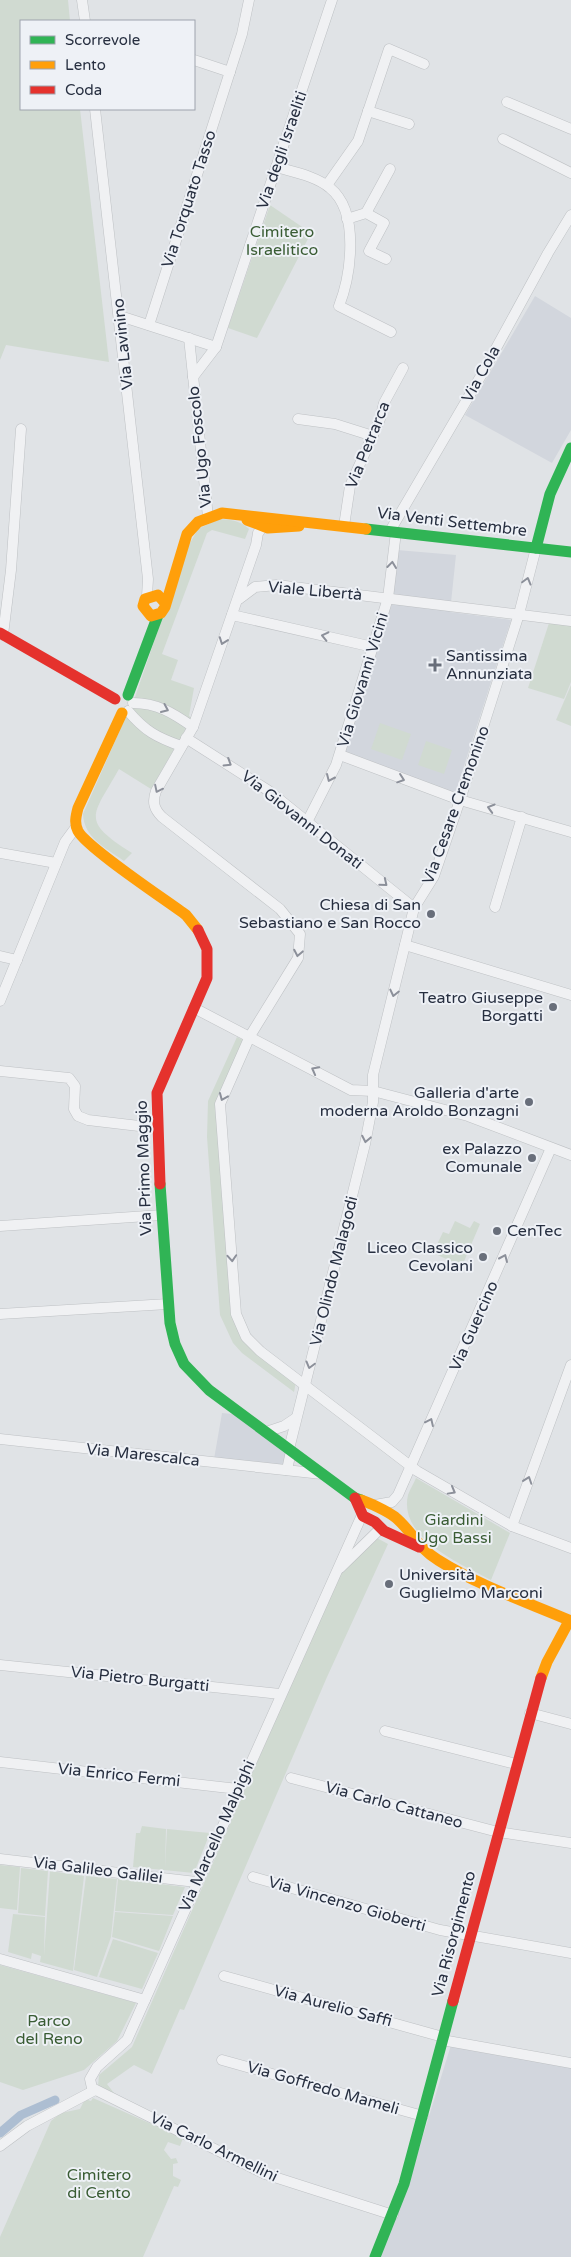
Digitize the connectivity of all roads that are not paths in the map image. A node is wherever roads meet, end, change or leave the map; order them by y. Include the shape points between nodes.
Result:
1 (82, 0) edge
2 (249, 0) edge
3 (332, 0) edge
4 (85, 20) edge
5 (195, 60) edge
6 (424, 64) dead end
7 (230, 72) junction
8 (507, 102) dead end
9 (95, 110) edge
10 (368, 111) junction
11 (409, 124) dead end
12 (571, 129) edge
13 (503, 139) dead end
14 (276, 167) junction
15 (390, 169) dead end
16 (571, 173) edge
17 (327, 185) junction
18 (366, 213) junction
19 (571, 215) edge
20 (347, 219) junction
21 (386, 260) dead end
22 (120, 316) junction
23 (149, 325) junction
24 (392, 332) dead end
25 (189, 338) junction
26 (216, 347) junction
27 (403, 368) dead end
28 (193, 377) junction
29 (298, 419) dead end
30 (21, 428) dead end
31 (372, 436) junction
32 (571, 448) edge
33 (222, 513) junction
34 (208, 517) junction
35 (241, 518) junction
36 (289, 520) junction
37 (330, 524) junction
38 (262, 526) junction
39 (344, 526) junction
40 (393, 532) junction
41 (256, 545) junction
42 (536, 548) junction
43 (571, 552) edge
44 (156, 597) junction
45 (388, 598) junction
46 (237, 602) junction
47 (517, 614) junction
48 (153, 615) junction
49 (232, 615) junction
50 (571, 621) edge
51 (1, 634) edge
52 (373, 647) junction
53 (490, 688) dead end
54 (128, 706) junction
55 (193, 726) junction
56 (184, 742) junction
57 (340, 755) junction
58 (460, 800) junction
59 (522, 817) junction
60 (307, 822) junction
61 (76, 826) junction
62 (571, 832) edge
63 (0, 853) edge
64 (56, 863) junction
65 (495, 907) dead end
66 (414, 908) junction
67 (405, 945) junction
68 (0, 956) edge
69 (17, 960) junction
70 (571, 995) edge
71 (0, 1001) edge
72 (194, 1008) junction
73 (250, 1036) junction
74 (0, 1071) edge
75 (373, 1091) junction
76 (156, 1128) junction
77 (551, 1148) junction
78 (571, 1155) edge
79 (162, 1215) junction
80 (0, 1226) edge
81 (168, 1304) junction
82 (0, 1314) edge
83 (571, 1365) edge
84 (304, 1386) junction
85 (296, 1418) junction
86 (266, 1432) junction
87 (0, 1439) edge
88 (290, 1450) junction
89 (410, 1466) junction
90 (287, 1470) junction
91 (322, 1474) junction
92 (392, 1502) junction
93 (366, 1508) junction
94 (395, 1519) junction
95 (512, 1526) junction
96 (385, 1530) junction
97 (420, 1547) junction
98 (571, 1548) edge
99 (336, 1572) junction
100 (570, 1619) edge
101 (0, 1664) edge
102 (280, 1694) junction
103 (530, 1713) junction
104 (571, 1724) edge
105 (385, 1731) dead end
106 (0, 1762) edge
107 (516, 1764) junction
108 (291, 1778) dead end
109 (238, 1789) junction
110 (498, 1832) junction
111 (571, 1844) edge
112 (0, 1859) edge
113 (253, 1877) dead end
114 (196, 1882) junction
115 (470, 1937) junction
116 (571, 1953) edge
117 (0, 1959) edge
118 (224, 1976) dead end
119 (144, 2000) junction
120 (443, 2038) junction
121 (222, 2060) dead end
122 (571, 2063) edge
123 (95, 2090) junction
124 (423, 2116) junction
125 (0, 2146) edge
126 (393, 2215) junction
127 (375, 2257) edge

1 - 4 street
2 - 7 street, Via Torquato Tasso
3 - 14 street, Via degli Israeliti
5 - 7 street
6 - 10 street via 389,49
7 - 23 street, Via Torquato Tasso
8 - 12 street
9 - 22 street, Via Lavinino
10 - 11 street
10 - 17 street via 354,148
13 - 16 street
14 - 17 street
14 - 26 street, Via degli Israeliti
15 - 18 street
17 - 20 street via 340,199
18 - 20 street
18 - 21 street via 384,222 369,251
19 - 40 street, Via Cola
20 - 24 street via 350,267 339,306
22 - 23 street
22 - 44 street, Via Lavinino via 148,579
23 - 25 street
25 - 26 street
25 - 28 street, Via Ugo Foscolo
26 - 28 street, Via Ugo Foscolo
27 - 31 street, Via Petrarca via 384,403
28 - 34 street, Via Ugo Foscolo
29 - 31 street via 336,424
30 - 51 street via 11,570
31 - 39 street, Via Petrarca via 350,486
32 - 42 street via 550,494
33 - 34 street, Via Venti Settembre
33 - 35 street, Via Venti Settembre
33 - 36 street, Via Venti Settembre
34 - 44 street, Via Venti Settembre via 194,525 187,534 172,579
35 - 38 street, Via Venti Settembre
35 - 41 street via 251,528
36 - 37 street, Via Venti Settembre
36 - 38 street via 273,520
37 - 38 street, Via Venti Settembre via 281,528
37 - 39 street, Via Venti Settembre
38 - 41 street, Viale Libertà
39 - 40 street, Via Venti Settembre
40 - 42 street, Via Venti Settembre
45 -> 40 street, Via Giovanni Vicini
41 - 46 street, Viale Libertà
42 - 43 street, Via Venti Settembre
47 -> 42 street, Via Cesare Cremonino
44 - 48 street via 164,610
44 - 48 street via 142,606
45 - 46 street, Viale Libertà via 270,584 251,589
45 - 47 street, Viale Libertà
45 - 52 street, Via Giovanni Vicini
46 - 49 street, Viale Libertà
47 - 50 street, Viale Libertà
47 - 53 street
47 - 58 street, Via Cesare Cremonino
48 - 54 street via 150,636
52 -> 49 street
49 -> 55 street, Viale Libertà
51 - 54 street via 114,699 119,694
52 - 57 street, Via Giovanni Vicini
54 -> 55 street via 153,704
54 - 56 street, Via Giovanni Donati via 141,727 158,738
54 - 61 street via 78,808
55 - 56 street
56 -> 60 street, Via Giovanni Donati via 255,781
56 -> 73 street via 154,796 156,810 280,909 300,934 298,958
57 -> 58 street
57 -> 60 street, Via Giovanni Vicini
59 -> 58 street
58 - 66 street, Via Cesare Cremonino via 431,882
59 - 62 street
59 - 65 street
60 -> 66 street, Via Giovanni Donati
61 - 64 street
61 - 72 street, Via Primo Maggio via 79,834 90,844 174,904 199,929 209,966 207,980
63 - 64 street
64 - 69 street
66 - 67 street, Via Cesare Cremonino
67 - 70 street
67 -> 75 street, Via Cesare Cremonino via 373,1075
68 - 69 street
69 - 71 street
72 - 73 street
72 - 76 street, Via Primo Maggio via 159,1086
75 -> 73 street via 351,1090
73 -> 84 street via 220,1104 236,1314 246,1337
74 - 76 street via 69,1078 75,1086 74,1109 78,1116
75 - 77 street via 468,1116
75 -> 84 street, Via Olindo Malagodi via 346,1227
76 - 79 street, Via Primo Maggio
77 - 78 street
89 -> 77 street, Via Guercino
79 - 80 street
79 - 81 street, Via Primo Maggio
81 - 82 street
81 - 86 street, Via Primo Maggio via 173,1338 184,1364 209,1390
95 -> 83 street
84 - 85 street, Via Olindo Malagodi
84 - 89 street
85 - 86 street
85 - 88 street, Via Olindo Malagodi
86 - 88 street, Via Primo Maggio
87 - 90 street, Via Marescalca
88 - 90 street
88 - 91 street, Via Primo Maggio
89 - 92 street, Via Guercino
89 -> 95 street
90 - 91 street, Via Marescalca
91 - 93 street, Via Primo Maggio
92 - 93 street
92 - 94 street
93 - 94 street via 382,1511
93 - 96 street
93 - 99 street, Via Marcello Malpighi
94 - 96 street via 396,1528
94 - 97 street
95 - 98 street
96 - 97 street
96 - 99 street, Via Marcello Malpighi
97 - 100 street via 454,1570
99 - 102 street, Via Marcello Malpighi
100 - 103 street, Via Risorgimento via 543,1670
101 - 102 street, Via Pietro Burgatti
102 - 109 street, Via Marcello Malpighi
103 - 104 street
103 - 107 street, Via Risorgimento
105 - 107 street
106 - 109 street, Via Enrico Fermi
107 - 110 street, Via Risorgimento
108 - 110 street, Via Carlo Cattaneo
109 - 114 street, Via Marcello Malpighi
110 - 111 street, Via Carlo Cattaneo
110 - 115 street, Via Risorgimento
112 - 114 street, Via Galileo Galilei
113 - 115 street, Via Vincenzo Gioberti
114 - 119 street, Via Marcello Malpighi
115 - 116 street, Via Vincenzo Gioberti
115 - 120 street, Via Risorgimento
117 - 119 street
118 - 120 street, Via Aurelio Saffi
119 - 123 street, Via Marcello Malpighi via 124,2043 92,2072 90,2082
120 - 122 street, Via Aurelio Saffi
120 - 124 street, Via Risorgimento
121 - 124 street, Via Goffredo Mameli
123 - 125 street via 27,2126
123 - 126 street, Via Carlo Armellini via 265,2174
124 - 126 street, Via Risorgimento
126 - 127 street, Via Risorgimento

